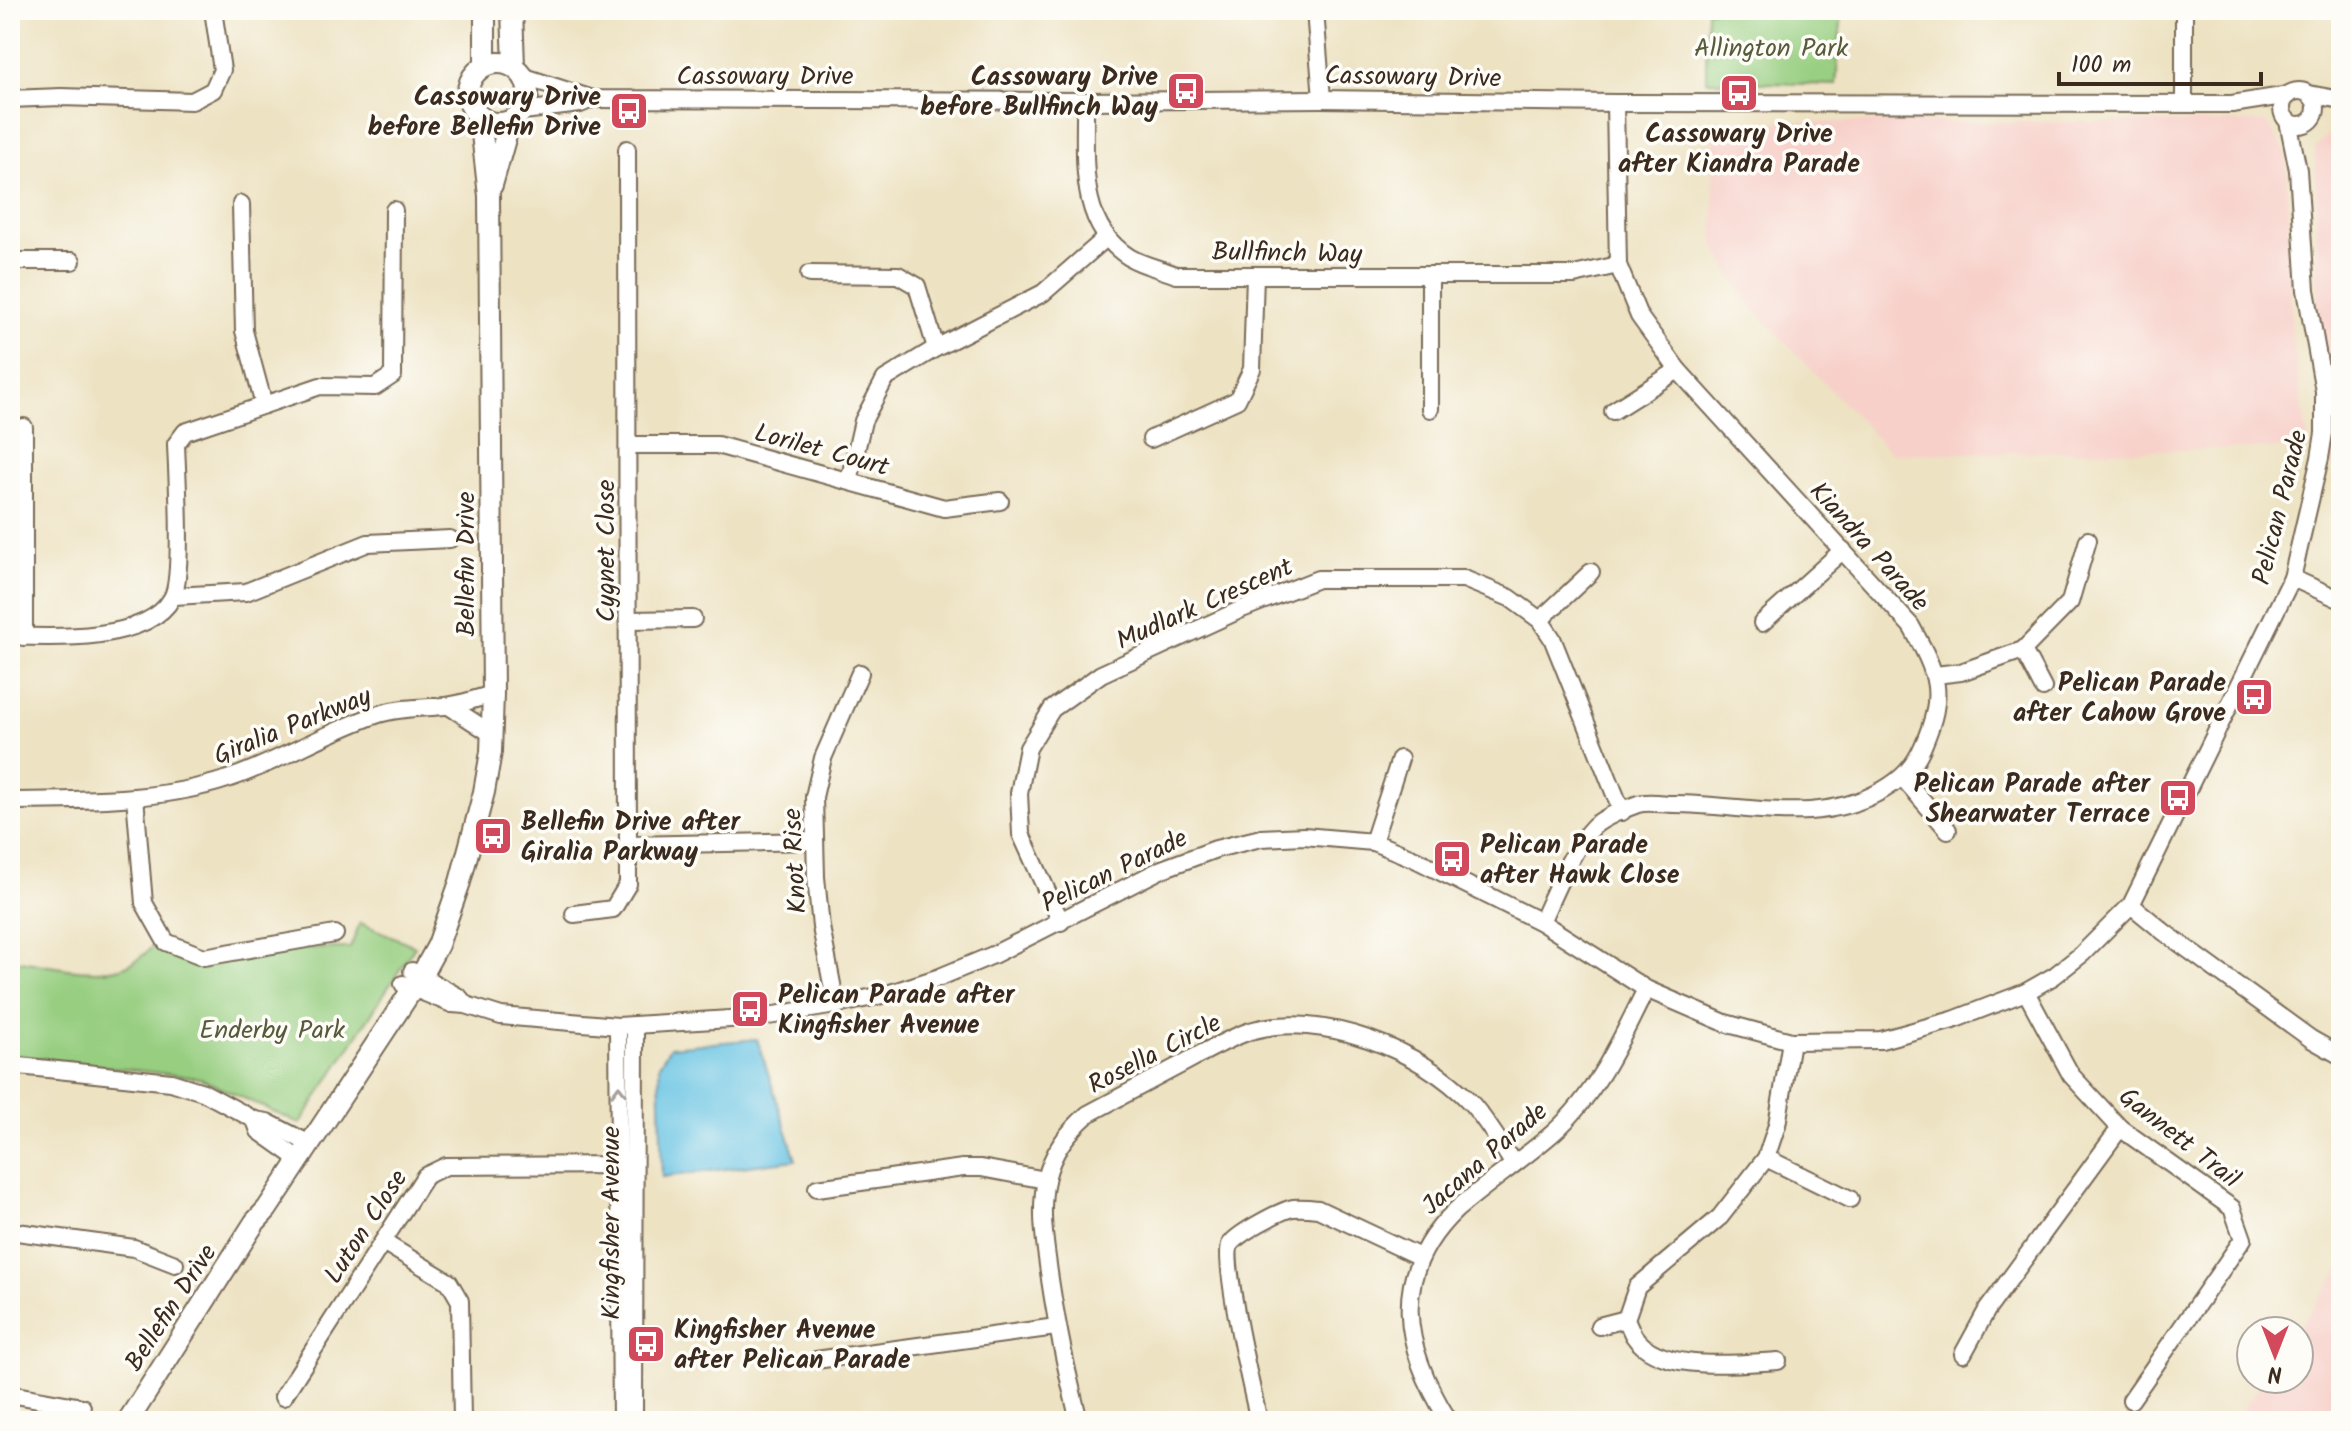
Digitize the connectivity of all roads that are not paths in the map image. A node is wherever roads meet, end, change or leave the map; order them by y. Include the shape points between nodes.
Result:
1 (213, 10) edge
2 (485, 10) edge
3 (512, 10) edge
4 (1315, 10) edge
5 (2184, 10) edge
6 (485, 65) junction
7 (520, 72) junction
8 (2309, 94) junction
9 (2289, 95) junction
10 (10, 99) edge
11 (593, 99) junction
12 (1322, 99) junction
13 (2341, 100) edge
14 (1085, 101) junction
15 (2184, 102) junction
16 (1615, 103) junction
17 (2232, 104) junction
18 (2341, 109) edge
19 (480, 116) junction
20 (516, 116) junction
21 (2286, 119) junction
22 (2310, 122) junction
23 (627, 149) dead end
24 (2298, 170) junction
25 (489, 196) junction
26 (241, 204) dead end
27 (394, 210) dead end
28 (1106, 238) junction
29 (10, 261) edge
30 (72, 261) dead end
31 (1618, 265) junction
32 (809, 274) dead end
33 (1255, 275) junction
34 (1430, 277) junction
35 (936, 348) junction
36 (1678, 370) junction
37 (264, 405) junction
38 (1430, 409) dead end
39 (1613, 411) dead end
40 (24, 427) dead end
41 (1151, 439) dead end
42 (629, 445) junction
43 (849, 481) junction
44 (1000, 501) dead end
45 (450, 539) dead end
46 (2088, 540) dead end
47 (1843, 550) junction
48 (1591, 572) dead end
49 (2292, 578) junction
50 (174, 596) junction
51 (2341, 600) edge
52 (693, 619) dead end
53 (629, 620) junction
54 (1540, 620) junction
55 (1762, 623) dead end
56 (17, 636) edge
57 (2023, 650) junction
58 (860, 673) dead end
59 (1935, 675) junction
60 (2043, 688) dead end
61 (493, 694) junction
62 (449, 706) junction
63 (492, 734) junction
64 (1400, 759) dead end
65 (1903, 778) junction
66 (135, 797) junction
67 (10, 801) edge
68 (1622, 812) junction
69 (1948, 830) dead end
70 (815, 841) junction
71 (1373, 842) junction
72 (628, 845) junction
73 (2131, 905) junction
74 (574, 914) dead end
75 (1061, 922) junction
76 (1541, 922) junction
77 (335, 934) dead end
78 (412, 980) junction
79 (1646, 989) junction
80 (2026, 992) junction
81 (836, 1005) junction
82 (627, 1026) junction
83 (1791, 1041) junction
84 (2341, 1056) edge
85 (10, 1065) edge
86 (2120, 1128) junction
87 (299, 1149) junction
88 (1766, 1158) junction
89 (1513, 1163) junction
90 (627, 1165) junction
91 (1046, 1180) junction
92 (817, 1188) dead end
93 (1850, 1199) dead end
94 (10, 1231) edge
95 (383, 1242) junction
96 (1420, 1257) junction
97 (175, 1264) dead end
98 (1626, 1319) junction
99 (1599, 1326) dead end
100 (1056, 1327) junction
101 (1963, 1354) dead end
102 (816, 1360) dead end
103 (1778, 1361) dead end
104 (10, 1394) edge
105 (283, 1397) dead end
106 (2131, 1400) dead end
107 (82, 1407) dead end
108 (128, 1421) edge
109 (462, 1421) edge
110 (621, 1421) edge
111 (634, 1421) edge
112 (1079, 1421) edge
113 (1259, 1421) edge
114 (1449, 1421) edge

1 - 10 street via 222,70 213,90 192,101
2 - 6 main road
3 - 7 main road
4 - 12 street
5 - 15 street
6 - 7 main road via 505,63
6 - 19 main road via 468,85 473,111
7 - 11 street, Cassowary Drive
7 - 20 main road via 529,95
8 - 9 street
8 - 13 street
8 - 22 street via 2317,105
9 - 17 street, Cassowary Drive
9 - 21 street via 2282,105
11 - 14 street, Cassowary Drive
11 - 20 street, Cassowary Drive
12 - 14 street, Cassowary Drive
12 - 16 street, Cassowary Drive
14 - 28 street, Bullfinch Way via 1087,198
15 - 16 street, Cassowary Drive
15 - 17 street, Cassowary Drive
16 - 31 street, Kiandra Parade
17 - 21 street, Cassowary Drive
18 - 22 street
19 - 20 main road via 497,123
19 - 25 main road, Bellefin Drive
20 - 25 main road, Bellefin Drive
21 - 22 street via 2297,126
21 - 24 street, Pelican Parade
22 - 24 street, Pelican Parade
23 - 42 street, Cygnet Close
24 - 49 street, Pelican Parade via 2306,290 2324,415 2320,458
25 - 61 main road, Bellefin Drive
26 - 37 street via 244,331
27 - 37 street via 393,375 375,387 320,386
28 - 33 street, Bullfinch Way via 1130,258 1176,275
28 - 35 street via 1043,293
29 - 30 street
31 - 34 street, Bullfinch Way via 1574,275
31 - 36 street, Kiandra Parade via 1639,316
32 - 35 street via 898,275 917,286
33 - 34 street, Bullfinch Way
33 - 41 street via 1252,369 1237,400
34 - 38 street
35 - 43 street via 885,379 863,421
36 - 39 street
36 - 47 street, Kiandra Parade
37 - 50 street via 185,432 176,444
40 - 56 street
42 - 43 street, Lorilet Court via 717,445
42 - 53 street, Cygnet Close
43 - 44 street, Lorilet Court via 944,508
45 - 50 street via 368,543 246,592
46 - 57 street via 2070,602
47 - 55 street
47 - 59 street, Kiandra Parade via 1911,626
48 - 54 street
49 - 51 street
49 - 73 street, Pelican Parade
50 - 56 street via 165,610 140,624 71,638
52 - 53 street
53 - 72 street, Cygnet Close
54 - 68 street, Mudlark Crescent
54 - 75 street, Mudlark Crescent via 1510,598 1464,579 1318,579 1101,674 1052,709 1028,748 1019,793 1021,834
57 - 59 street via 1961,672
57 - 60 street
58 - 70 street, Knot Rise via 823,758 814,797
59 - 65 street, Kiandra Parade via 1935,717
61 - 62 street, Giralia Parkway
61 - 63 main road, Bellefin Drive
62 - 63 street
62 - 66 street, Giralia Parkway via 377,714 238,776
63 - 78 main road, Bellefin Drive via 484,792 460,882 438,945
64 - 71 street
65 - 68 street, Kiandra Parade via 1862,802 1813,812 1700,804 1639,804
65 - 69 street
66 - 67 street, Giralia Parkway
66 - 77 street via 144,903 166,942 204,957
68 - 76 street, Kiandra Parade via 1595,825
70 - 72 street
70 - 81 street, Knot Rise via 821,927
71 - 75 street, Pelican Parade via 1304,836 1261,838 1216,849 1162,869
71 - 76 street, Pelican Parade
72 - 74 street, Cygnet Close via 628,884 613,909
73 - 80 street, Pelican Parade via 2082,954
73 - 84 street
75 - 81 street, Pelican Parade via 940,977
76 - 79 street, Pelican Parade
78 - 82 street, Pelican Parade via 501,1016
78 - 87 main road, Bellefin Drive
79 - 83 street, Pelican Parade via 1725,1023
79 - 89 street, Jacana Parade via 1589,1091 1554,1132
80 - 83 street, Pelican Parade via 1881,1040
80 - 86 street, Gannett Trail via 2071,1075
81 - 82 street, Pelican Parade via 762,1017
82 - 90 street, Kingfisher Avenue
83 - 88 street
85 - 87 street via 171,1082 203,1092 255,1120 259,1131
86 - 101 street via 1987,1310
86 - 106 street, Gannett Trail via 2232,1208 2243,1239
87 - 108 main road, Bellefin Drive via 267,1209
88 - 93 street
88 - 98 street via 1720,1217 1637,1287
89 - 91 street, Rosella Circle via 1472,1104 1423,1065 1333,1028 1290,1024 1228,1039 1088,1114 1061,1142
89 - 96 street, Jacana Parade via 1441,1224
90 - 95 street, Luton Close via 446,1166 425,1176
90 - 110 street, Kingfisher Avenue
90 - 111 street, Kingfisher Avenue
91 - 92 street via 963,1168
91 - 100 street, Rosella Circle via 1043,1209
94 - 97 street via 134,1248
95 - 105 street, Luton Close
95 - 109 street via 449,1282 460,1301
96 - 113 street via 1318,1209 1285,1210 1236,1237 1230,1245 1229,1268
96 - 114 street, Jacana Parade via 1409,1307 1411,1336 1425,1380
98 - 99 street
98 - 103 street via 1636,1339 1662,1357 1700,1364
100 - 102 street
100 - 112 street, Rosella Circle
104 - 107 street

